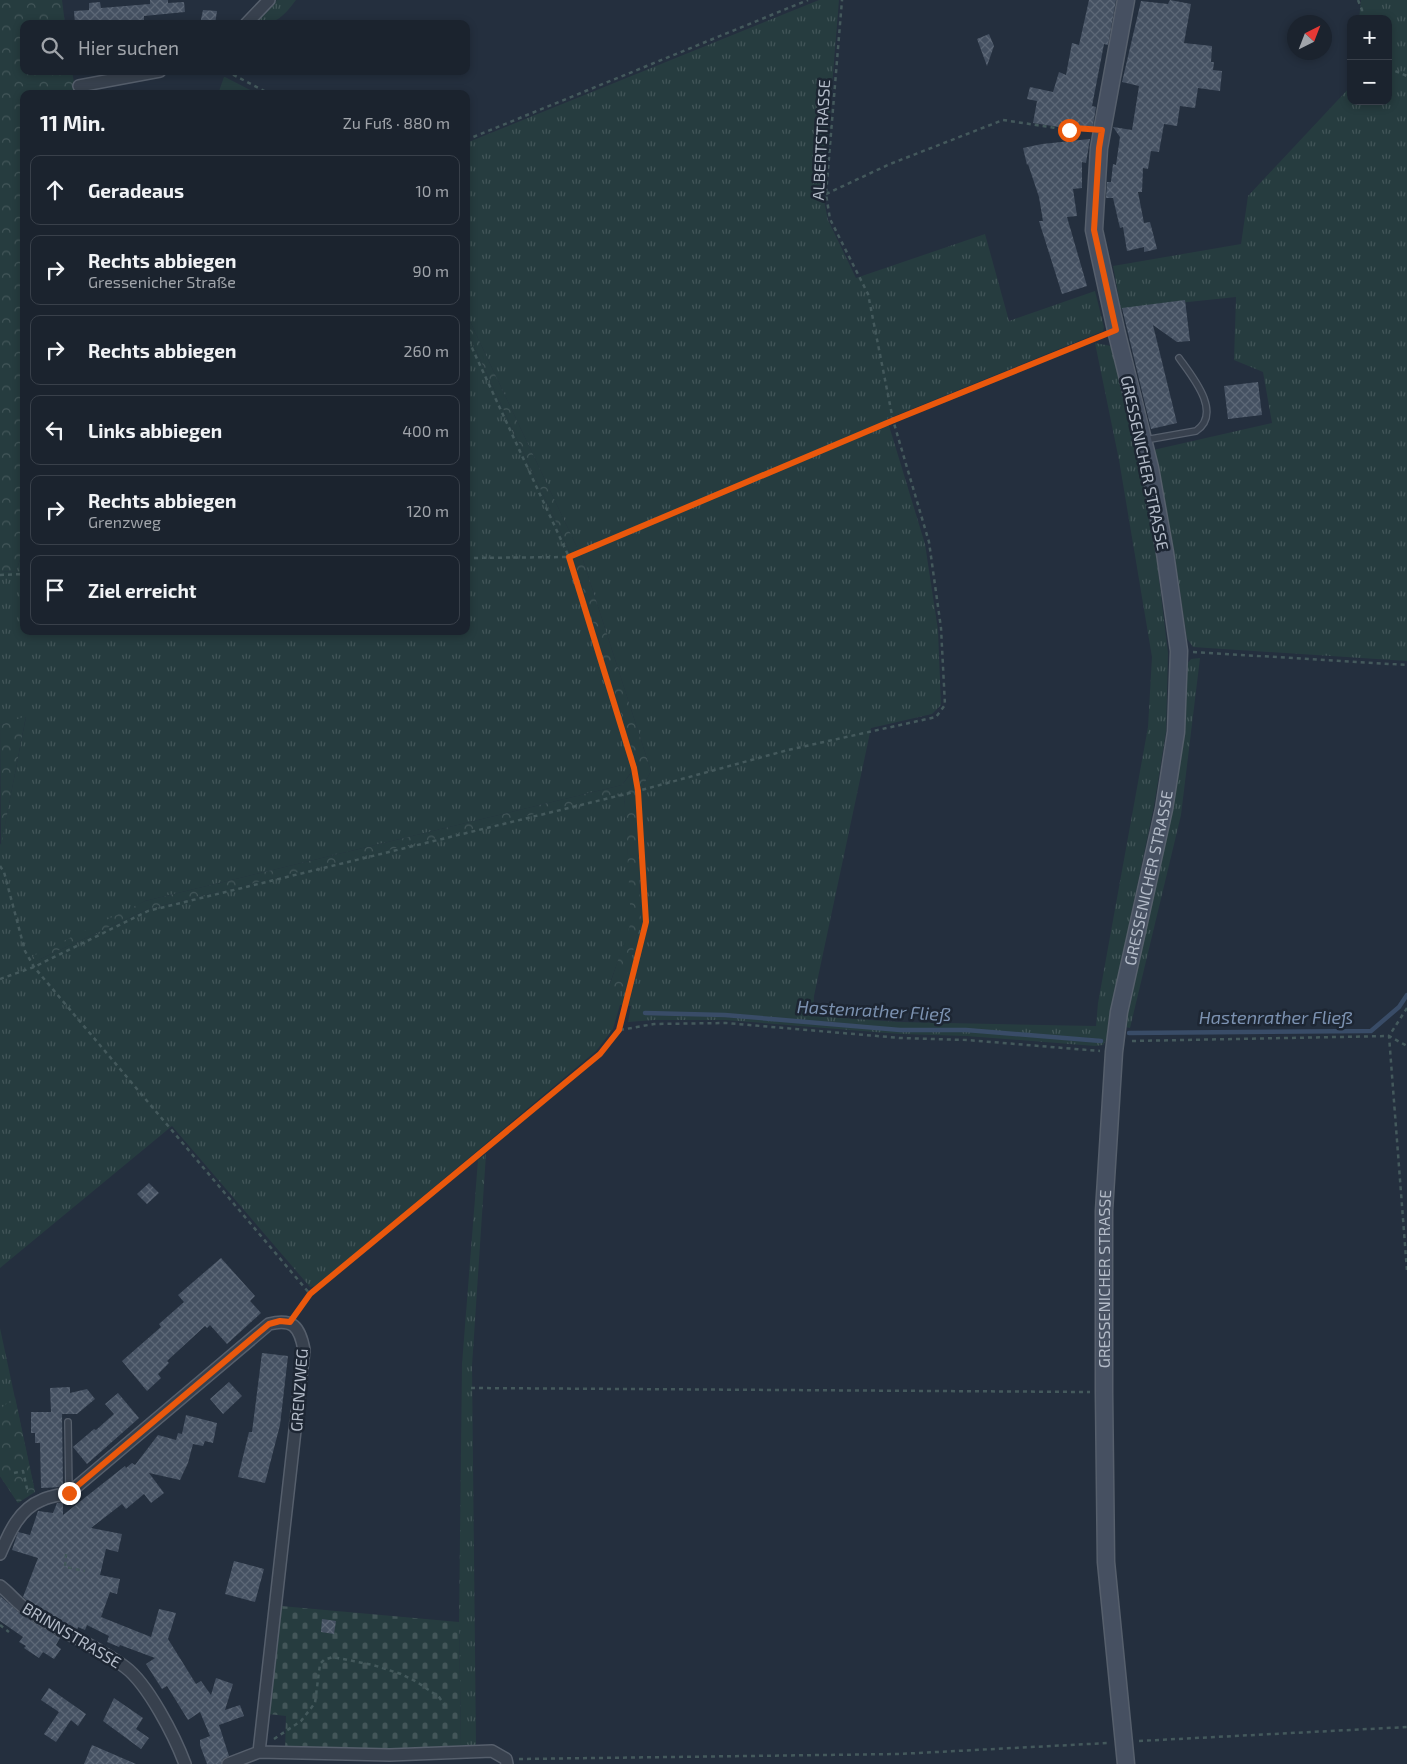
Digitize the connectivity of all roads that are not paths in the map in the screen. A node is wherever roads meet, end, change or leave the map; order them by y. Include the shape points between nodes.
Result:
1 (269, 0) edge
2 (1126, 0) edge
3 (250, 20) edge
4 (138, 75) edge
5 (79, 86) dead end
6 (1179, 358) dead end
7 (1143, 440) junction
8 (68, 1422) dead end
9 (69, 1493) junction
10 (0, 1554) edge
11 (0, 1586) edge
12 (259, 1752) junction
13 (389, 1760) edge
14 (507, 1762) edge
15 (185, 1764) edge
16 (228, 1764) edge
17 (1126, 1764) edge

1 - 3 street
2 - 7 main road, GRESSENICHER STRASSE via 1099,148 1094,230
4 - 5 street
6 - 7 lane via 1201,390 1206,404 1207,417 1203,427
7 - 17 main road, GRESSENICHER STRASSE via 1165,552 1179,651 1176,732 1164,809 1119,1012 1104,1211 1106,1562
8 - 9 lane
9 - 10 street via 42,1500 26,1510 11,1528
9 - 12 street, GRENZWEG via 269,1324 290,1322 296,1328 302,1337 304,1350
11 - 15 street, BRINNSTRASSE via 31,1613 126,1668 142,1685 161,1715 178,1744
12 - 13 street
12 - 16 street
13 - 14 street via 492,1751

